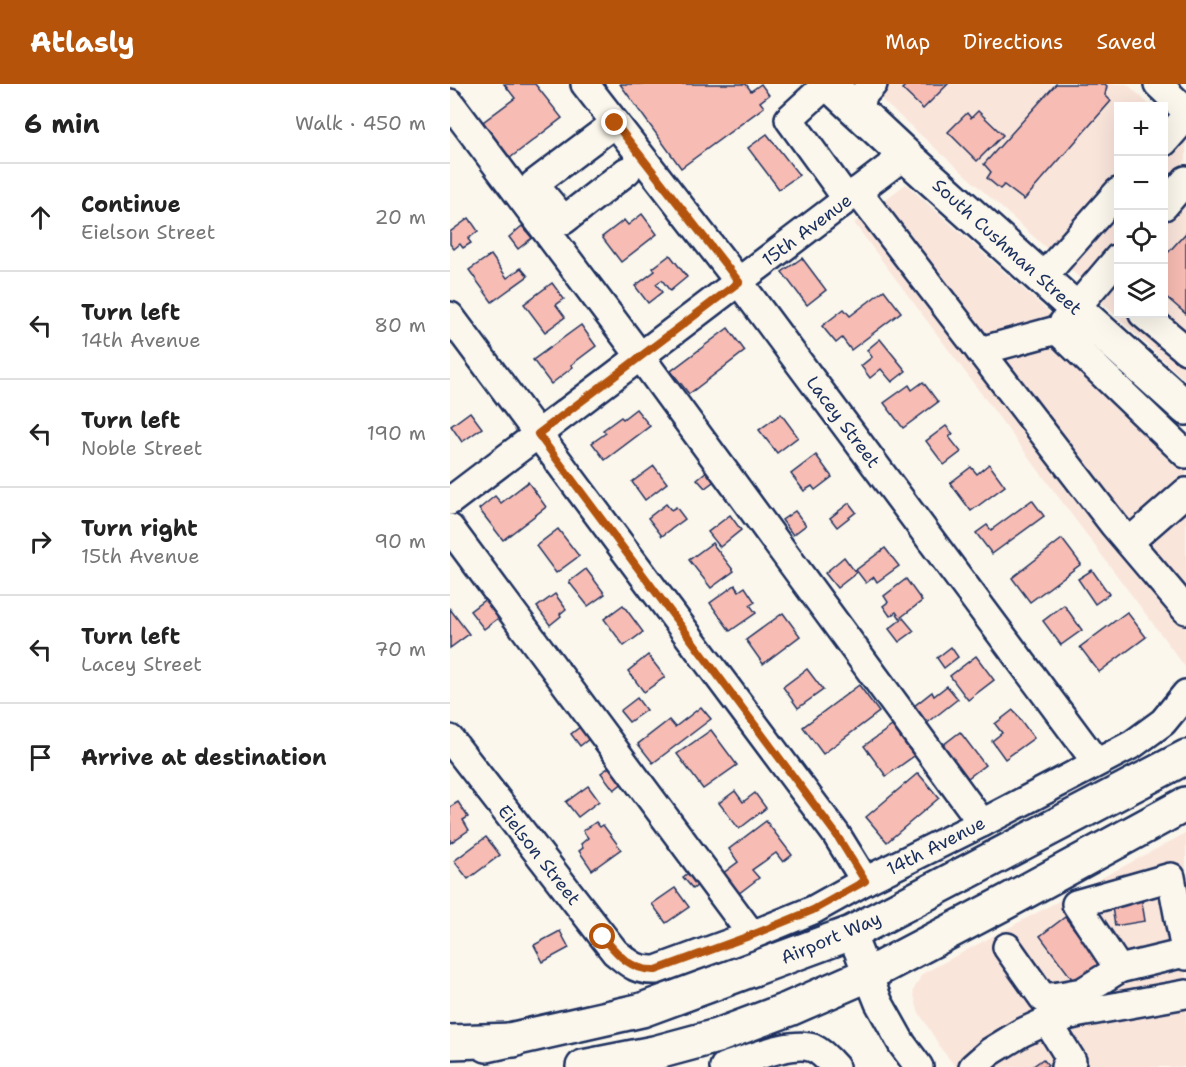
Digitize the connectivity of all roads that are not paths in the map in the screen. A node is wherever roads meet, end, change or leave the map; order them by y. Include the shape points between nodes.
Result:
1 (585, 84) edge
2 (828, 84) edge
3 (1158, 84) edge
4 (863, 95) edge
5 (450, 103) edge
6 (1186, 111) edge
7 (1186, 117) edge
8 (615, 123) junction
9 (1168, 137) edge
10 (905, 155) junction
11 (627, 171) dead end
12 (1186, 180) edge
13 (852, 195) junction
14 (1114, 198) edge
15 (1168, 201) edge
16 (1117, 264) edge
17 (1042, 278) junction
18 (739, 282) junction
19 (1110, 285) edge
20 (450, 316) edge
21 (1148, 318) edge
22 (1066, 319) junction
23 (1186, 350) edge
24 (980, 351) junction
25 (640, 356) junction
26 (1186, 408) edge
27 (538, 434) junction
28 (1186, 454) edge
29 (1186, 492) edge
30 (450, 501) edge
31 (450, 528) edge
32 (1128, 542) junction
33 (1186, 610) edge
34 (1186, 694) edge
35 (450, 739) edge
36 (1186, 757) edge
37 (1096, 762) junction
38 (1186, 804) edge
39 (982, 823) junction
40 (865, 881) junction
41 (851, 933) junction
42 (752, 935) junction
43 (1007, 947) dead end
44 (1186, 955) edge
45 (1152, 961) junction
46 (633, 966) joint
47 (1119, 969) junction
48 (867, 975) junction
49 (1186, 994) edge
50 (1160, 999) junction
51 (1057, 1012) junction
52 (514, 1040) junction
53 (450, 1042) edge
54 (450, 1053) edge
55 (1072, 1065) edge
56 (583, 1067) edge
57 (724, 1067) edge
58 (835, 1067) edge
59 (919, 1067) edge
60 (973, 1067) edge

1 - 8 street, Lacey Street
2 - 4 main road, South Cushman Street
2 - 13 street via 789,119
3 - 6 street
4 - 10 main road, South Cushman Street
5 - 25 street
7 - 9 street
8 - 11 street via 534,184 564,220
8 - 18 street, Lacey Street
10 - 13 street, 15th Avenue
10 - 17 main road, South Cushman Street
12 - 15 street
13 - 18 street, 15th Avenue
13 - 24 street
14 - 17 street
16 - 19 street
17 - 22 main road, South Cushman Street
18 - 25 street, 15th Avenue
18 - 37 street, Lacey Street
19 - 22 street
20 - 27 street
21 - 23 street
22 - 24 street
22 - 26 main road, South Cushman Street
22 - 28 street
24 - 32 street
25 - 27 street, 15th Avenue
25 - 39 street
27 - 30 street, 15th Avenue
27 - 40 street via 836,834
29 - 32 street
31 - 42 street
32 - 33 street
34 - 37 street, 14th Avenue via 1162,722 1133,744
35 - 46 street, Eielson Street via 615,952
36 - 41 main road, Airport Way
37 - 39 street, 14th Avenue
38 - 48 main road
39 - 40 street, 14th Avenue
40 - 42 street, 14th Avenue via 813,910
41 - 48 street
41 - 52 main road, Airport Way via 642,1010
42 - 46 street, 14th Avenue via 656,970
43 - 51 street
44 - 45 street
44 - 47 street via 1171,877 1076,904
45 - 47 street
45 - 50 street
47 - 51 street
48 - 56 main road via 717,1036
48 - 59 street via 902,1044
49 - 50 street
50 - 51 street
51 - 55 street
51 - 60 street via 990,1052
52 - 53 main road
52 - 54 main road, Airport Way
57 - 58 street via 798,1046 813,1048

